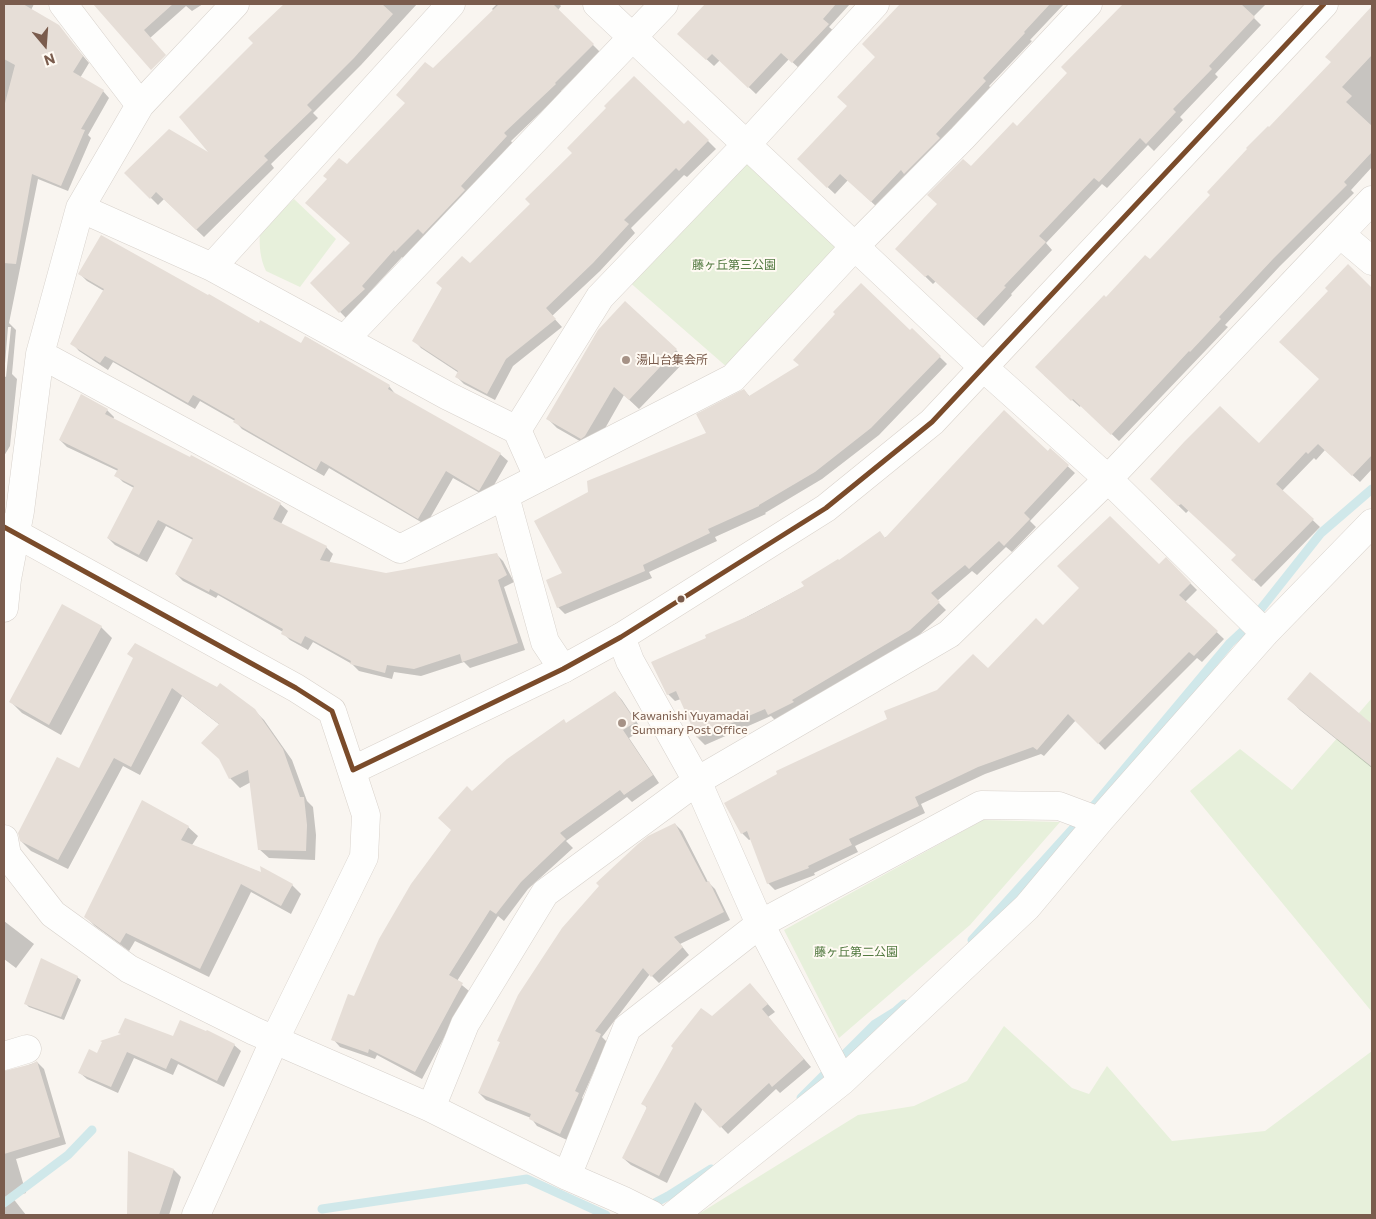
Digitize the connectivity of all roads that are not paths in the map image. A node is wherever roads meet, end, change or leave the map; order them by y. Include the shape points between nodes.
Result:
1 (62, 4) edge
2 (234, 4) edge
3 (451, 4) edge
4 (596, 4) edge
5 (664, 4) edge
6 (875, 4) edge
7 (1088, 4) edge
8 (1324, 4) edge
9 (633, 37) junction
10 (140, 105) junction
11 (747, 144) junction
12 (1372, 200) edge
13 (80, 208) junction
14 (1340, 234) junction
15 (855, 246) junction
16 (1372, 261) edge
17 (212, 267) junction
18 (345, 339) junction
19 (40, 354) junction
20 (984, 368) junction
21 (517, 430) junction
22 (538, 477) junction
23 (1108, 479) junction
24 (505, 496) junction
25 (1372, 523) edge
26 (9, 530) edge
27 (4, 608) edge
28 (1264, 632) junction
29 (621, 637) junction
30 (563, 669) junction
31 (353, 770) junction
32 (697, 781) junction
33 (1099, 821) junction
34 (4, 839) edge
35 (760, 924) junction
36 (275, 1039) junction
37 (842, 1081) junction
38 (431, 1108) junction
39 (567, 1176) junction
40 (196, 1215) edge
41 (652, 1215) edge
42 (674, 1215) edge

1 - 10 street
2 - 10 street
3 - 17 street
4 - 9 street
5 - 9 street
6 - 11 street
7 - 15 street
8 - 20 street
9 - 11 street
9 - 18 street
10 - 13 street
11 - 15 street
11 - 21 street via 600,297
12 - 14 street
13 - 17 street
13 - 19 street
14 - 16 street
14 - 23 street
15 - 20 street
15 - 22 street via 733,378
17 - 18 street
18 - 21 street
19 - 24 street via 400,549
19 - 26 street via 20,511
20 - 23 street
20 - 29 street via 932,422 826,508
21 - 22 street
22 - 24 street
23 - 28 street
23 - 32 street via 949,634
24 - 30 street via 546,642
25 - 28 street
26 - 27 street
26 - 31 street via 332,711
28 - 33 street
29 - 30 street
29 - 32 street via 630,661
30 - 31 street
31 - 36 street via 366,815 364,857
32 - 35 street
32 - 38 street via 545,893 465,1024
33 - 35 street via 1059,806 981,805
33 - 37 street via 1027,907
34 - 36 street via 7,855 52,914 129,969
35 - 37 street
35 - 39 street via 627,1028
36 - 38 street
36 - 40 street
37 - 42 street
38 - 39 street
39 - 41 street

